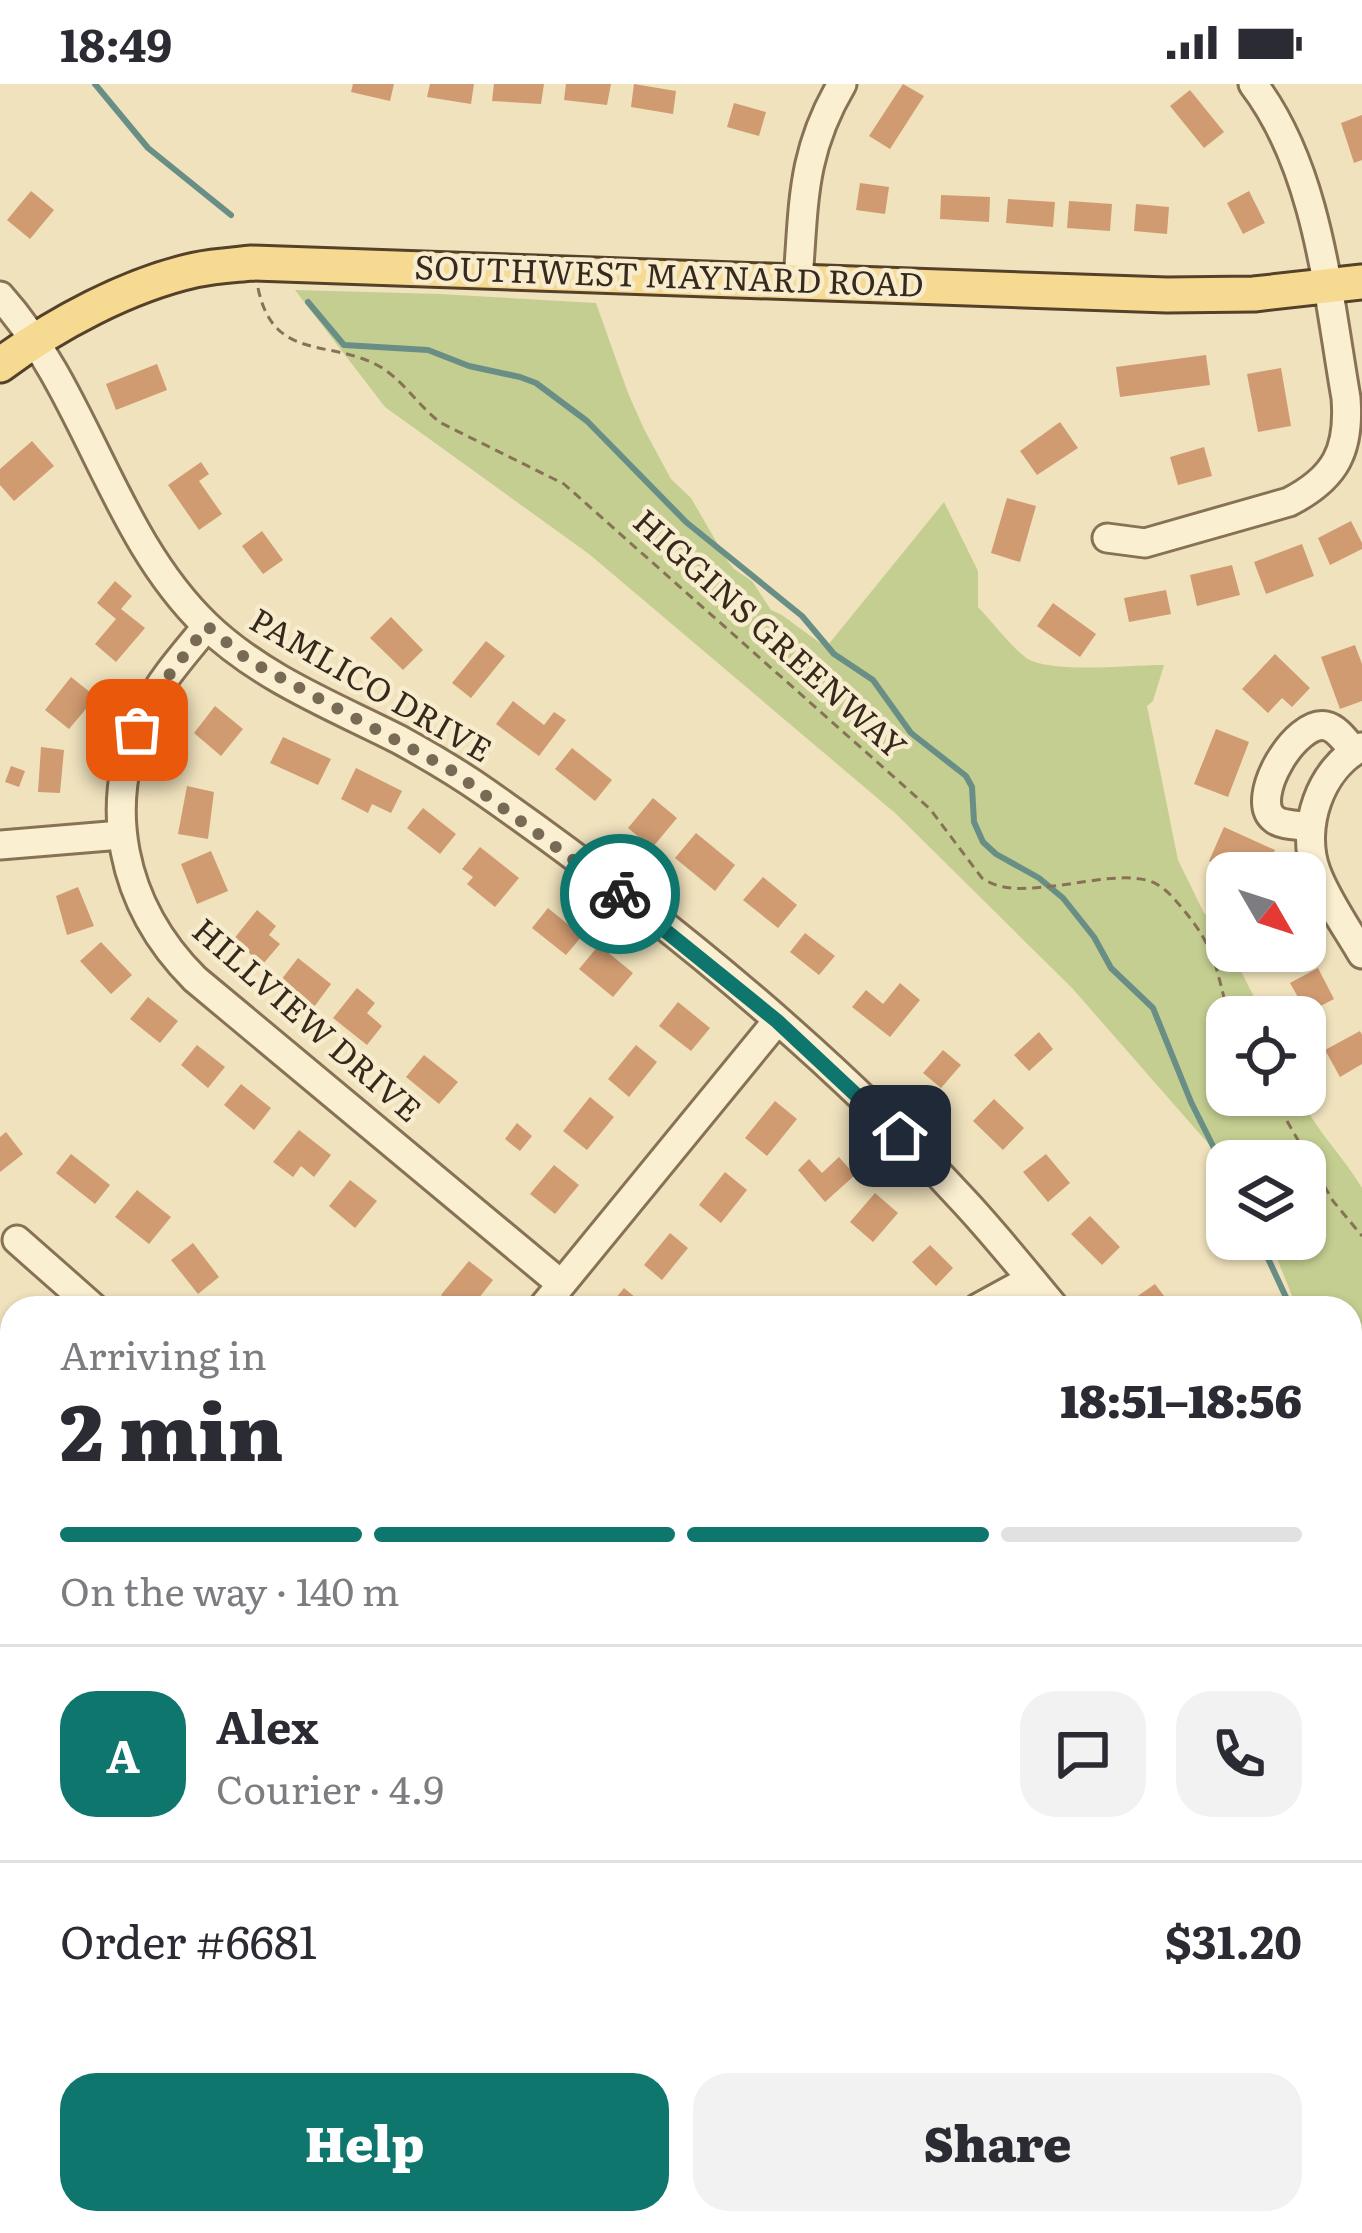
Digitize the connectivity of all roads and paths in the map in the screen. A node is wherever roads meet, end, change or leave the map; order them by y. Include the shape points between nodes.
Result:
1 (1253, 84) edge
2 (828, 88) edge
3 (252, 262) junction
4 (797, 280) junction
5 (1362, 282) edge
6 (1326, 288) junction
7 (0, 296) edge
8 (35, 339) junction
9 (0, 365) edge
10 (1107, 538) dead end
11 (207, 626) junction
12 (1358, 749) edge
13 (1311, 827) junction
14 (121, 835) junction
15 (0, 845) edge
16 (1362, 954) edge
17 (1223, 996) edge
18 (777, 1021) junction
19 (1284, 1116) edge
20 (1362, 1236) edge
21 (17, 1240) dead end
22 (1030, 1279) junction
23 (561, 1284) junction
24 (80, 1296) edge
25 (552, 1296) edge
26 (1000, 1296) edge
27 (1045, 1296) edge

1 - 6 street via 1299,167
2 - 4 street via 806,179
3 - 4 main road, SOUTHWEST MAYNARD ROAD
3 - 8 main road, SOUTHWEST MAYNARD ROAD via 194,270 109,300
3 - 17 path, HIGGINS GREENWAY via 276,329 376,364 441,423 564,484 930,809 982,878 1009,889 1148,880 1208,940
4 - 6 main road, SOUTHWEST MAYNARD ROAD via 1167,295
5 - 6 main road, SOUTHWEST MAYNARD ROAD
6 - 10 street via 1348,425 1324,478 1289,502 1145,543
7 - 8 street, PAMLICO DRIVE
8 - 9 main road, SOUTHWEST MAYNARD ROAD
8 - 11 street, PAMLICO DRIVE via 154,563
11 - 14 street, HILLVIEW DRIVE via 137,730
11 - 18 street, PAMLICO DRIVE via 248,660 469,782
12 - 13 street via 1324,786
12 - 13 street via 1321,724 1293,742 1277,768 1266,791 1270,817
13 - 16 street via 1316,871
14 - 15 street
14 - 23 street, HILLVIEW DRIVE via 138,899 183,967
18 - 22 street, PAMLICO DRIVE via 961,1198
18 - 23 street
19 - 20 path
21 - 24 street
22 - 26 street
22 - 27 street, PAMLICO DRIVE
23 - 25 street

